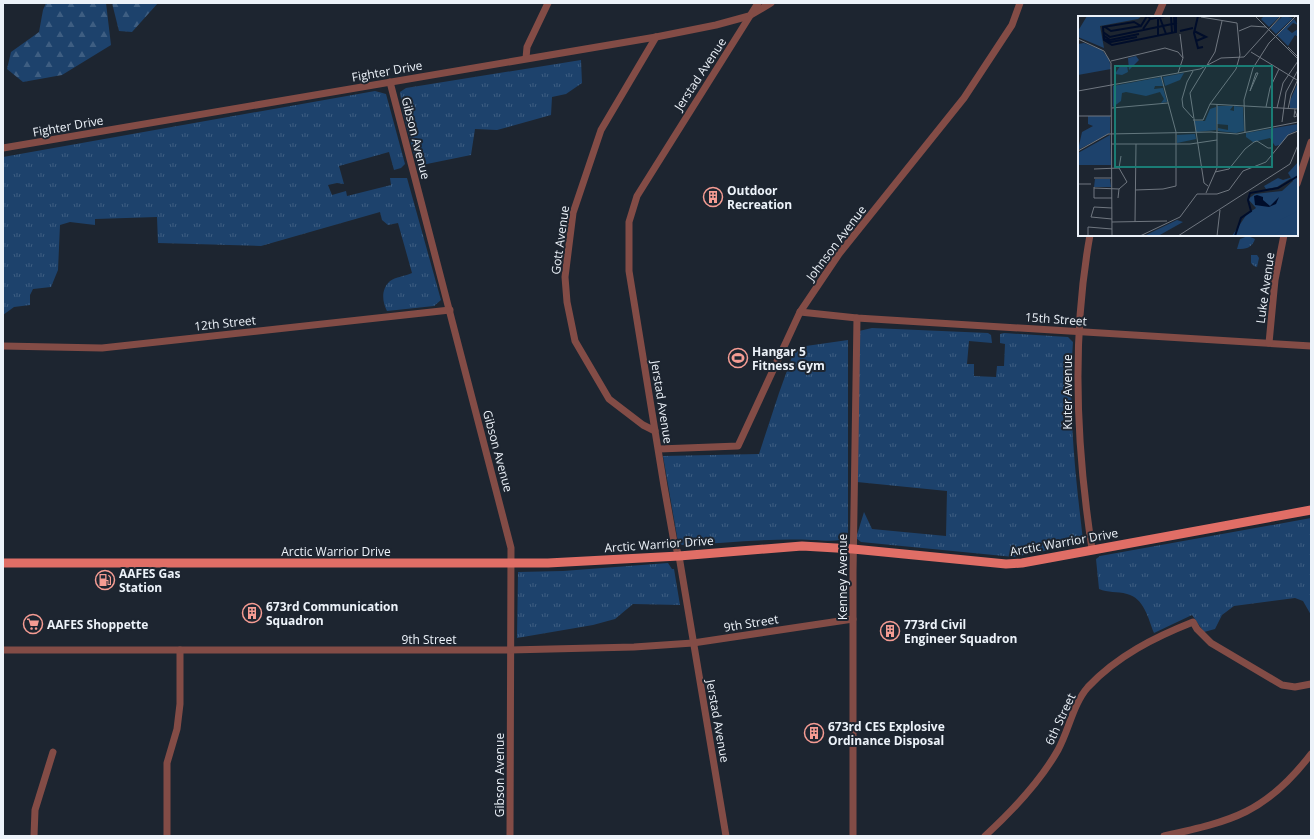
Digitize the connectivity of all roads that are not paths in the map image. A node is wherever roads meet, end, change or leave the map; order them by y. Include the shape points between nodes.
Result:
1 (548, 3) edge
2 (758, 3) edge
3 (771, 3) edge
4 (1020, 3) edge
5 (1163, 3) edge
6 (749, 16) junction
7 (1157, 16) edge
8 (656, 37) junction
9 (526, 58) junction
10 (390, 82) junction
11 (1311, 142) edge
12 (3, 148) edge
13 (1298, 181) edge
14 (1090, 236) edge
15 (1284, 236) edge
16 (450, 310) junction
17 (800, 312) junction
18 (857, 318) junction
19 (1079, 332) junction
20 (1269, 343) junction
21 (3, 346) edge
22 (1311, 346) edge
23 (656, 431) junction
24 (659, 449) junction
25 (1311, 510) edge
26 (853, 549) junction
27 (1092, 549) junction
28 (679, 556) junction
29 (3, 563) edge
30 (510, 563) junction
31 (853, 619) junction
32 (693, 643) junction
33 (3, 650) edge
34 (180, 650) junction
35 (510, 650) junction
36 (1311, 684) edge
37 (53, 752) dead end
38 (1311, 754) edge
39 (34, 836) edge
40 (167, 836) edge
41 (510, 836) edge
42 (726, 836) edge
43 (853, 836) edge
44 (985, 836) edge
45 (1164, 836) edge

1 - 9 street via 527,47
2 - 6 street, Jerstad Avenue
3 - 6 street, Fighter Drive
4 - 17 street, Johnson Avenue via 1012,25 964,98 839,254
5 - 7 street
6 - 8 street, Fighter Drive
6 - 23 street, Jerstad Avenue via 637,196 629,222 629,271
8 - 9 street, Fighter Drive
8 - 23 street, Gott Avenue via 601,130 573,213 565,277 566,302 575,340 609,399 643,425
9 - 10 street, Fighter Drive
10 - 12 street, Fighter Drive
10 - 16 street, Gibson Avenue
11 - 13 street
14 - 19 street, Kuter Avenue
15 - 20 street, Luke Avenue via 1275,280
16 - 21 street, 12th Street via 102,348
16 - 30 street, Gibson Avenue via 508,534 511,548
17 - 18 street, 15th Street
17 - 24 street, Johnson Avenue via 738,446
18 - 19 street, 15th Street
18 - 26 street, Kenney Avenue
19 - 20 street, 15th Street
19 - 27 street, Kuter Avenue via 1079,451
20 - 22 street, 15th Street
23 - 24 street, Jerstad Avenue
24 - 28 street, Jerstad Avenue via 674,542
25 - 27 main road, Arctic Warrior Drive
26 - 27 main road, Arctic Warrior Drive via 1006,564
26 - 28 main road, Arctic Warrior Drive via 802,546
26 - 31 street, Kenney Avenue
28 - 30 main road, Arctic Warrior Drive
28 - 32 street, Jerstad Avenue
29 - 30 main road, Arctic Warrior Drive
30 - 35 street, Gibson Avenue
31 - 32 street, 9th Street
31 - 43 street, Kenney Avenue
32 - 35 street, 9th Street
32 - 42 street, Jerstad Avenue
33 - 34 street, 9th Street
34 - 35 street, 9th Street
34 - 40 street via 180,704 177,729 167,763
35 - 41 street, Gibson Avenue
36 - 44 street, 6th Street via 1296,687 1282,684 1211,643 1193,622 1162,634 1134,649 1088,688 1050,762 1022,797
37 - 39 street via 35,810
38 - 45 street via 1283,787 1244,814 1214,825

